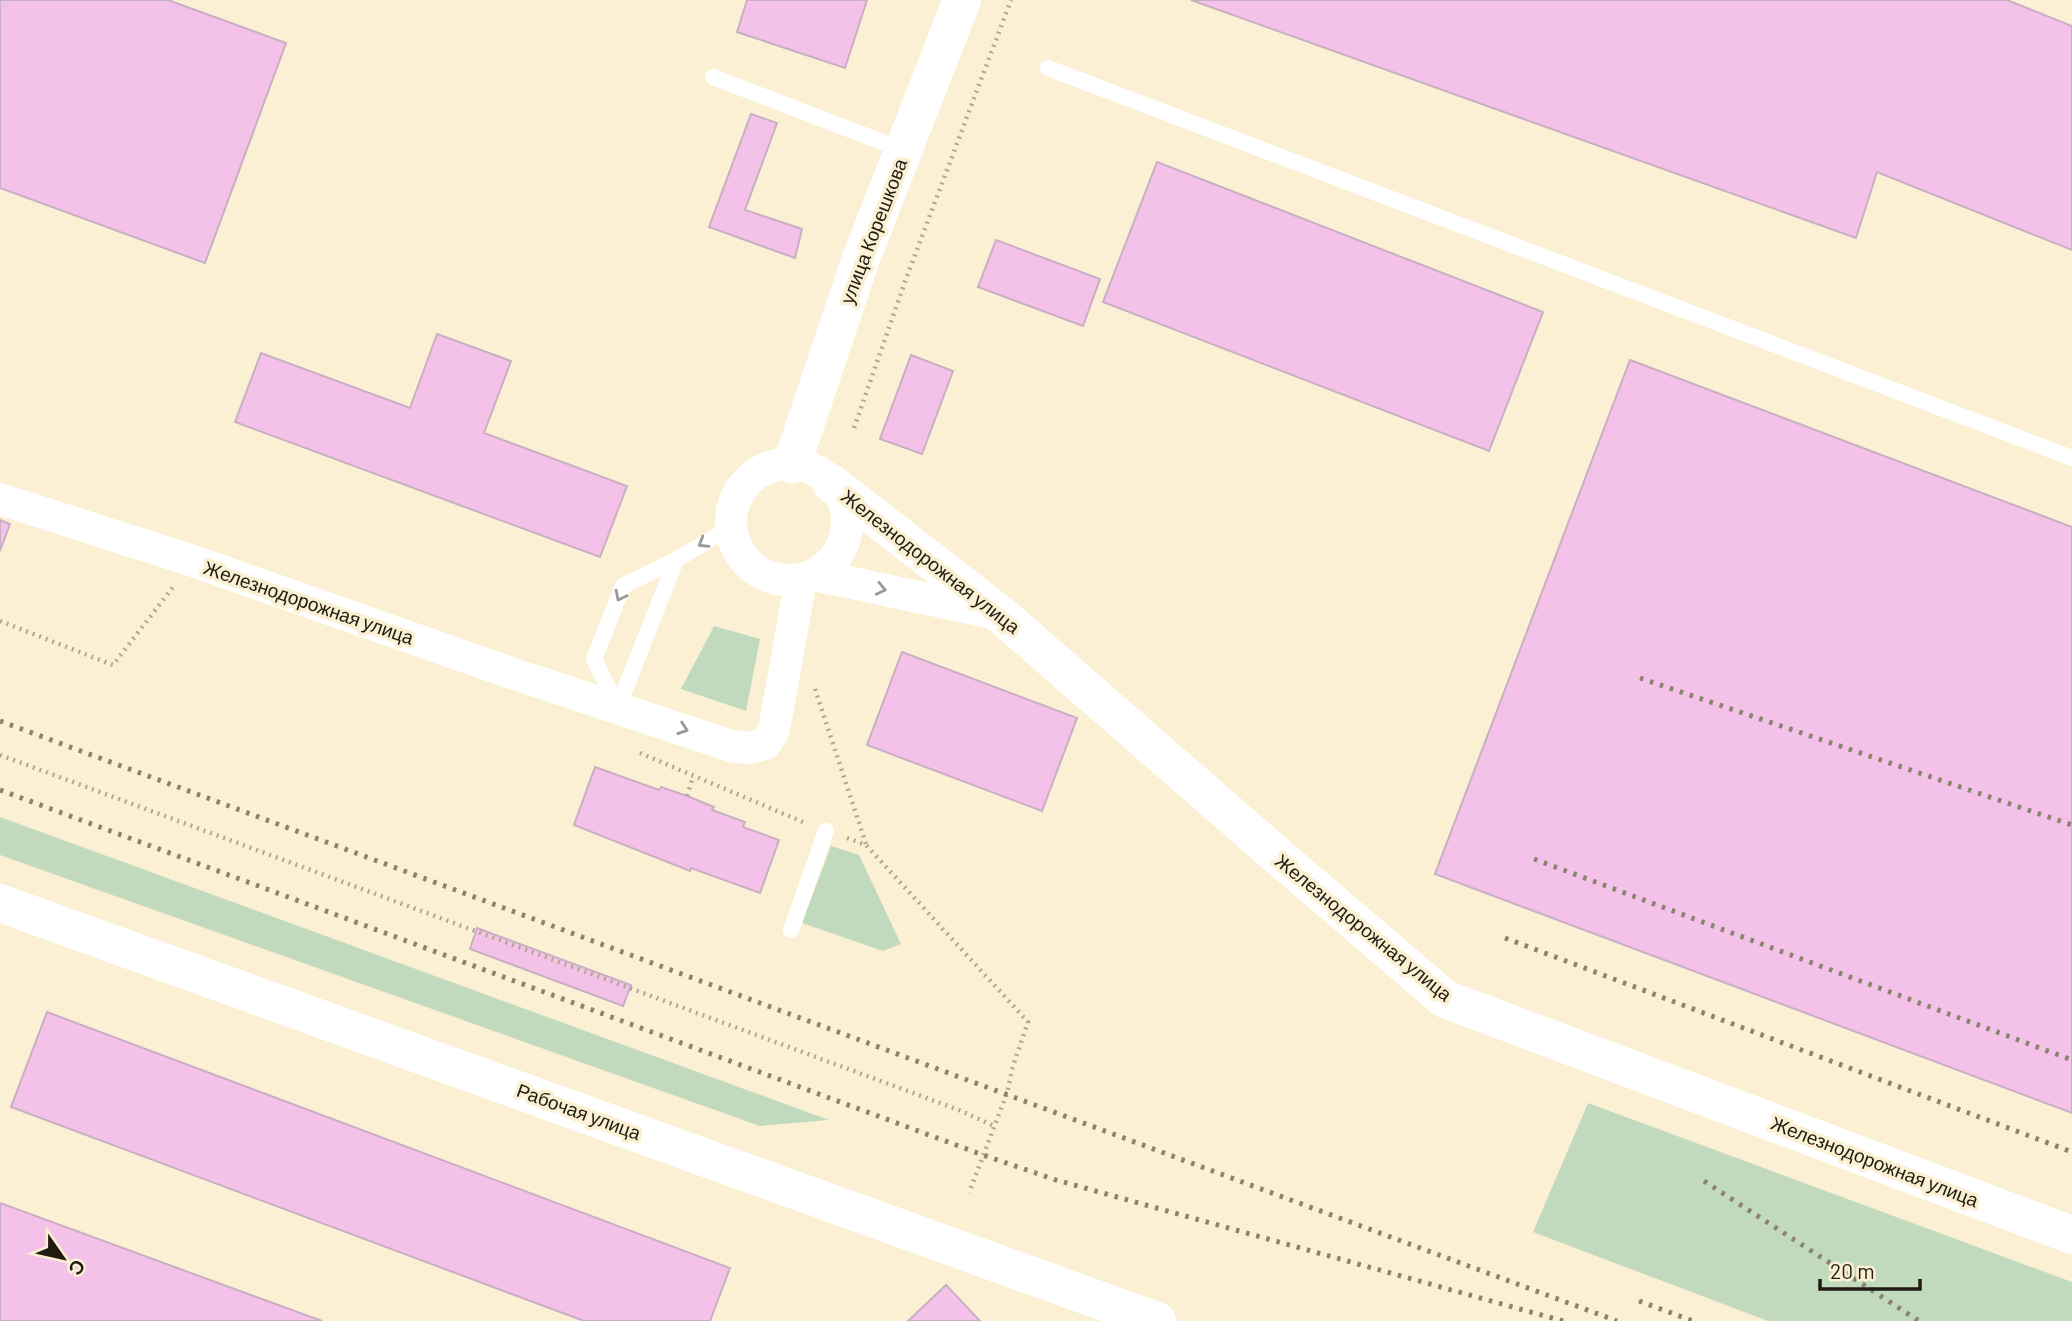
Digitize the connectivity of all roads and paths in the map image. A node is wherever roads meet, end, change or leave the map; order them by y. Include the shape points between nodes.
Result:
1 (962, 0) edge
2 (1012, 0) edge
3 (1048, 68) dead end
4 (713, 77) dead end
5 (903, 150) junction
6 (854, 428) dead end
7 (2072, 458) edge
8 (792, 464) junction
9 (831, 483) junction
10 (0, 499) edge
11 (731, 527) junction
12 (676, 560) junction
13 (193, 561) junction
14 (808, 577) junction
15 (1001, 615) junction
16 (0, 621) edge
17 (815, 689) dead end
18 (618, 707) junction
19 (0, 755) edge
20 (687, 796) dead end
21 (826, 831) junction
22 (866, 845) junction
23 (0, 902) edge
24 (791, 930) dead end
25 (994, 1126) junction
26 (969, 1193) dead end
27 (2072, 1235) edge
28 (1157, 1321) edge

1 - 5 street, улица Корешкова
2 - 6 path
3 - 7 lane
4 - 5 lane
5 - 8 street, улица Корешкова via 860,261
8 - 9 street via 820,473
8 - 11 street via 760,471 747,482 735,503
9 - 14 street via 845,509 844,539 828,564
9 - 15 street, Железнодорожная улица
10 - 13 street, Железнодорожная улица
11 -> 12 lane
11 - 14 street via 734,543 754,569 785,580
12 - 18 lane
12 -> 18 lane via 623,586 594,659
13 - 16 path via 113,665
13 - 18 street, Железнодорожная улица
14 -> 15 street
18 -> 14 street, Железнодорожная улица via 731,746 765,744 774,730
15 - 27 street, Железнодорожная улица via 1445,999
17 - 22 path
19 - 25 path
20 - 21 path via 693,777
21 - 22 path
21 - 24 lane
22 - 25 path via 1028,1021
23 - 28 street, Рабочая улица
25 - 26 path

